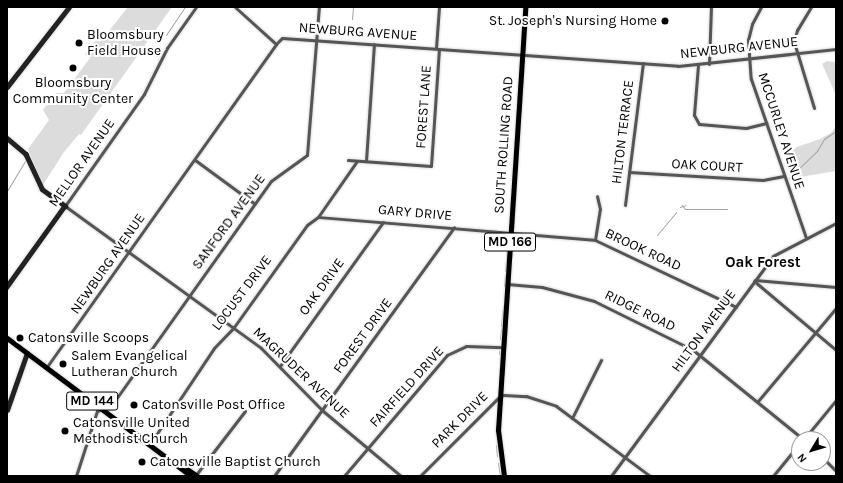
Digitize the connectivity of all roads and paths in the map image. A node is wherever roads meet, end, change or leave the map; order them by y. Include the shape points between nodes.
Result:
1 (69, 7) edge
2 (196, 7) edge
3 (235, 7) edge
4 (319, 7) edge
5 (439, 7) edge
6 (525, 7) edge
7 (711, 7) edge
8 (761, 7) edge
9 (811, 7) edge
10 (316, 40) junction
11 (276, 44) junction
12 (374, 44) junction
13 (437, 48) junction
14 (836, 49) edge
15 (796, 54) junction
16 (522, 55) junction
17 (748, 59) junction
18 (643, 63) junction
19 (709, 64) junction
20 (698, 65) junction
21 (7, 87) edge
22 (814, 108) dead end
23 (766, 123) junction
24 (7, 138) edge
25 (194, 160) junction
26 (348, 160) dead end
27 (357, 161) junction
28 (366, 161) junction
29 (629, 172) junction
30 (784, 176) junction
31 (597, 196) dead end
32 (255, 204) junction
33 (625, 205) dead end
34 (65, 206) junction
35 (318, 217) junction
36 (383, 222) junction
37 (836, 223) edge
38 (454, 227) junction
39 (511, 232) junction
40 (806, 238) junction
41 (595, 240) junction
42 (129, 253) junction
43 (754, 281) junction
44 (507, 284) junction
45 (7, 287) edge
46 (836, 287) edge
47 (189, 296) junction
48 (736, 307) junction
49 (836, 308) edge
50 (234, 327) junction
51 (815, 333) junction
52 (7, 338) edge
53 (503, 347) junction
54 (836, 350) edge
55 (27, 353) junction
56 (701, 354) junction
57 (601, 360) dead end
58 (280, 366) junction
59 (46, 368) junction
60 (500, 396) junction
61 (836, 400) edge
62 (758, 401) junction
63 (103, 409) junction
64 (7, 410) edge
65 (245, 411) dead end
66 (323, 411) junction
67 (572, 418) junction
68 (794, 431) edge
69 (811, 431) edge
70 (150, 444) junction
71 (367, 448) junction
72 (791, 454) edge
73 (625, 457) junction
74 (76, 476) edge
75 (195, 476) edge
76 (274, 476) edge
77 (344, 476) edge
78 (401, 476) edge
79 (420, 476) edge
80 (504, 476) edge
81 (611, 476) edge
82 (650, 476) edge
83 (773, 476) edge

1 - 21 street
2 - 34 street, MELLOR AVENUE via 167,48 144,94
3 - 11 street
4 - 10 street, SANFORD AVENUE
5 - 13 street, FOREST LANE
6 - 16 main road, SOUTH ROLLING ROAD / MD 166
7 - 19 street
8 - 17 street, MCCURLEY AVENUE via 749,31
9 - 15 street via 797,30 794,42
10 - 11 street, NEWBURG AVENUE via 287,38
10 - 12 street, NEWBURG AVENUE
10 - 32 street, SANFORD AVENUE via 308,152 271,181
11 - 25 street, NEWBURG AVENUE
12 - 13 street, NEWBURG AVENUE
12 - 28 street
13 - 16 street, NEWBURG AVENUE
13 - 28 street, FOREST LANE via 431,166
14 - 15 street, NEWBURG AVENUE
15 - 17 street, NEWBURG AVENUE
15 - 22 street
16 - 18 street, NEWBURG AVENUE
16 - 39 main road, SOUTH ROLLING ROAD / MD 166
17 - 19 street, NEWBURG AVENUE
17 - 23 street, MCCURLEY AVENUE via 751,79
18 - 20 street, NEWBURG AVENUE
18 - 29 street, HILTON TERRACE
19 - 20 street, NEWBURG AVENUE
20 - 23 street via 694,115 699,124 746,128
23 - 30 street, MCCURLEY AVENUE
24 - 34 street via 26,154 42,189
25 - 32 street
25 - 42 street, NEWBURG AVENUE
26 - 27 street
27 - 28 street
27 - 35 street, LOCUST DRIVE
29 - 30 street, OAK COURT via 763,180
29 - 33 street, HILTON TERRACE
30 - 40 street, MCCURLEY AVENUE
31 - 41 street via 600,209
32 - 47 street, SANFORD AVENUE
34 - 42 street, MAGRUDER AVENUE
34 - 45 street, MELLOR AVENUE
35 - 36 street, GARY DRIVE
35 - 50 street, LOCUST DRIVE via 304,228
36 - 38 street, GARY DRIVE
36 - 58 street, OAK DRIVE
37 - 40 street, HILTON AVENUE
38 - 39 street, GARY DRIVE
38 - 66 street, FOREST DRIVE
39 - 41 street, BROOK ROAD
39 - 44 main road, SOUTH ROLLING ROAD / MD 166
40 - 43 street, HILTON AVENUE via 773,256
41 - 48 street, BROOK ROAD
42 - 47 street, MAGRUDER AVENUE
42 - 59 street, NEWBURG AVENUE
43 - 46 street
43 - 48 street, HILTON AVENUE
43 - 51 street
44 - 53 main road, SOUTH ROLLING ROAD / MD 166
44 - 56 street, RIDGE ROAD via 542,287 594,301
47 - 50 street, MAGRUDER AVENUE
47 - 63 street, SANFORD AVENUE via 111,406
48 - 56 street, HILTON AVENUE
49 - 51 street
50 - 58 street, MAGRUDER AVENUE
50 - 70 street, LOCUST DRIVE via 197,372
51 - 54 street
51 - 62 street
52 - 55 main road, MD 144
53 - 60 main road, SOUTH ROLLING ROAD / MD 166
53 - 71 street, FAIRFIELD DRIVE via 473,346 452,351
55 - 59 main road, MD 144
55 - 64 street
56 - 62 street, RIDGE ROAD
56 - 73 street, HILTON AVENUE
57 - 67 street
58 - 66 street, MAGRUDER AVENUE
59 - 63 main road, MD 144
60 - 67 street, PARK DRIVE via 526,396 543,400
60 - 79 street, PARK DRIVE
60 - 80 main road, SOUTH ROLLING ROAD / MD 166 via 498,439
61 - 69 street
62 - 68 street, RIDGE ROAD
63 - 70 main road, MD 144
63 - 74 street, SANFORD AVENUE via 97,411
65 - 75 street
66 - 71 street, MAGRUDER AVENUE
66 - 76 street, FOREST DRIVE
67 - 73 street, PARK DRIVE
70 - 75 main road, MD 144
71 - 77 street, FAIRFIELD DRIVE
71 - 78 street, MAGRUDER AVENUE
72 - 83 street
73 - 81 street, HILTON AVENUE
73 - 82 street, PARK DRIVE

